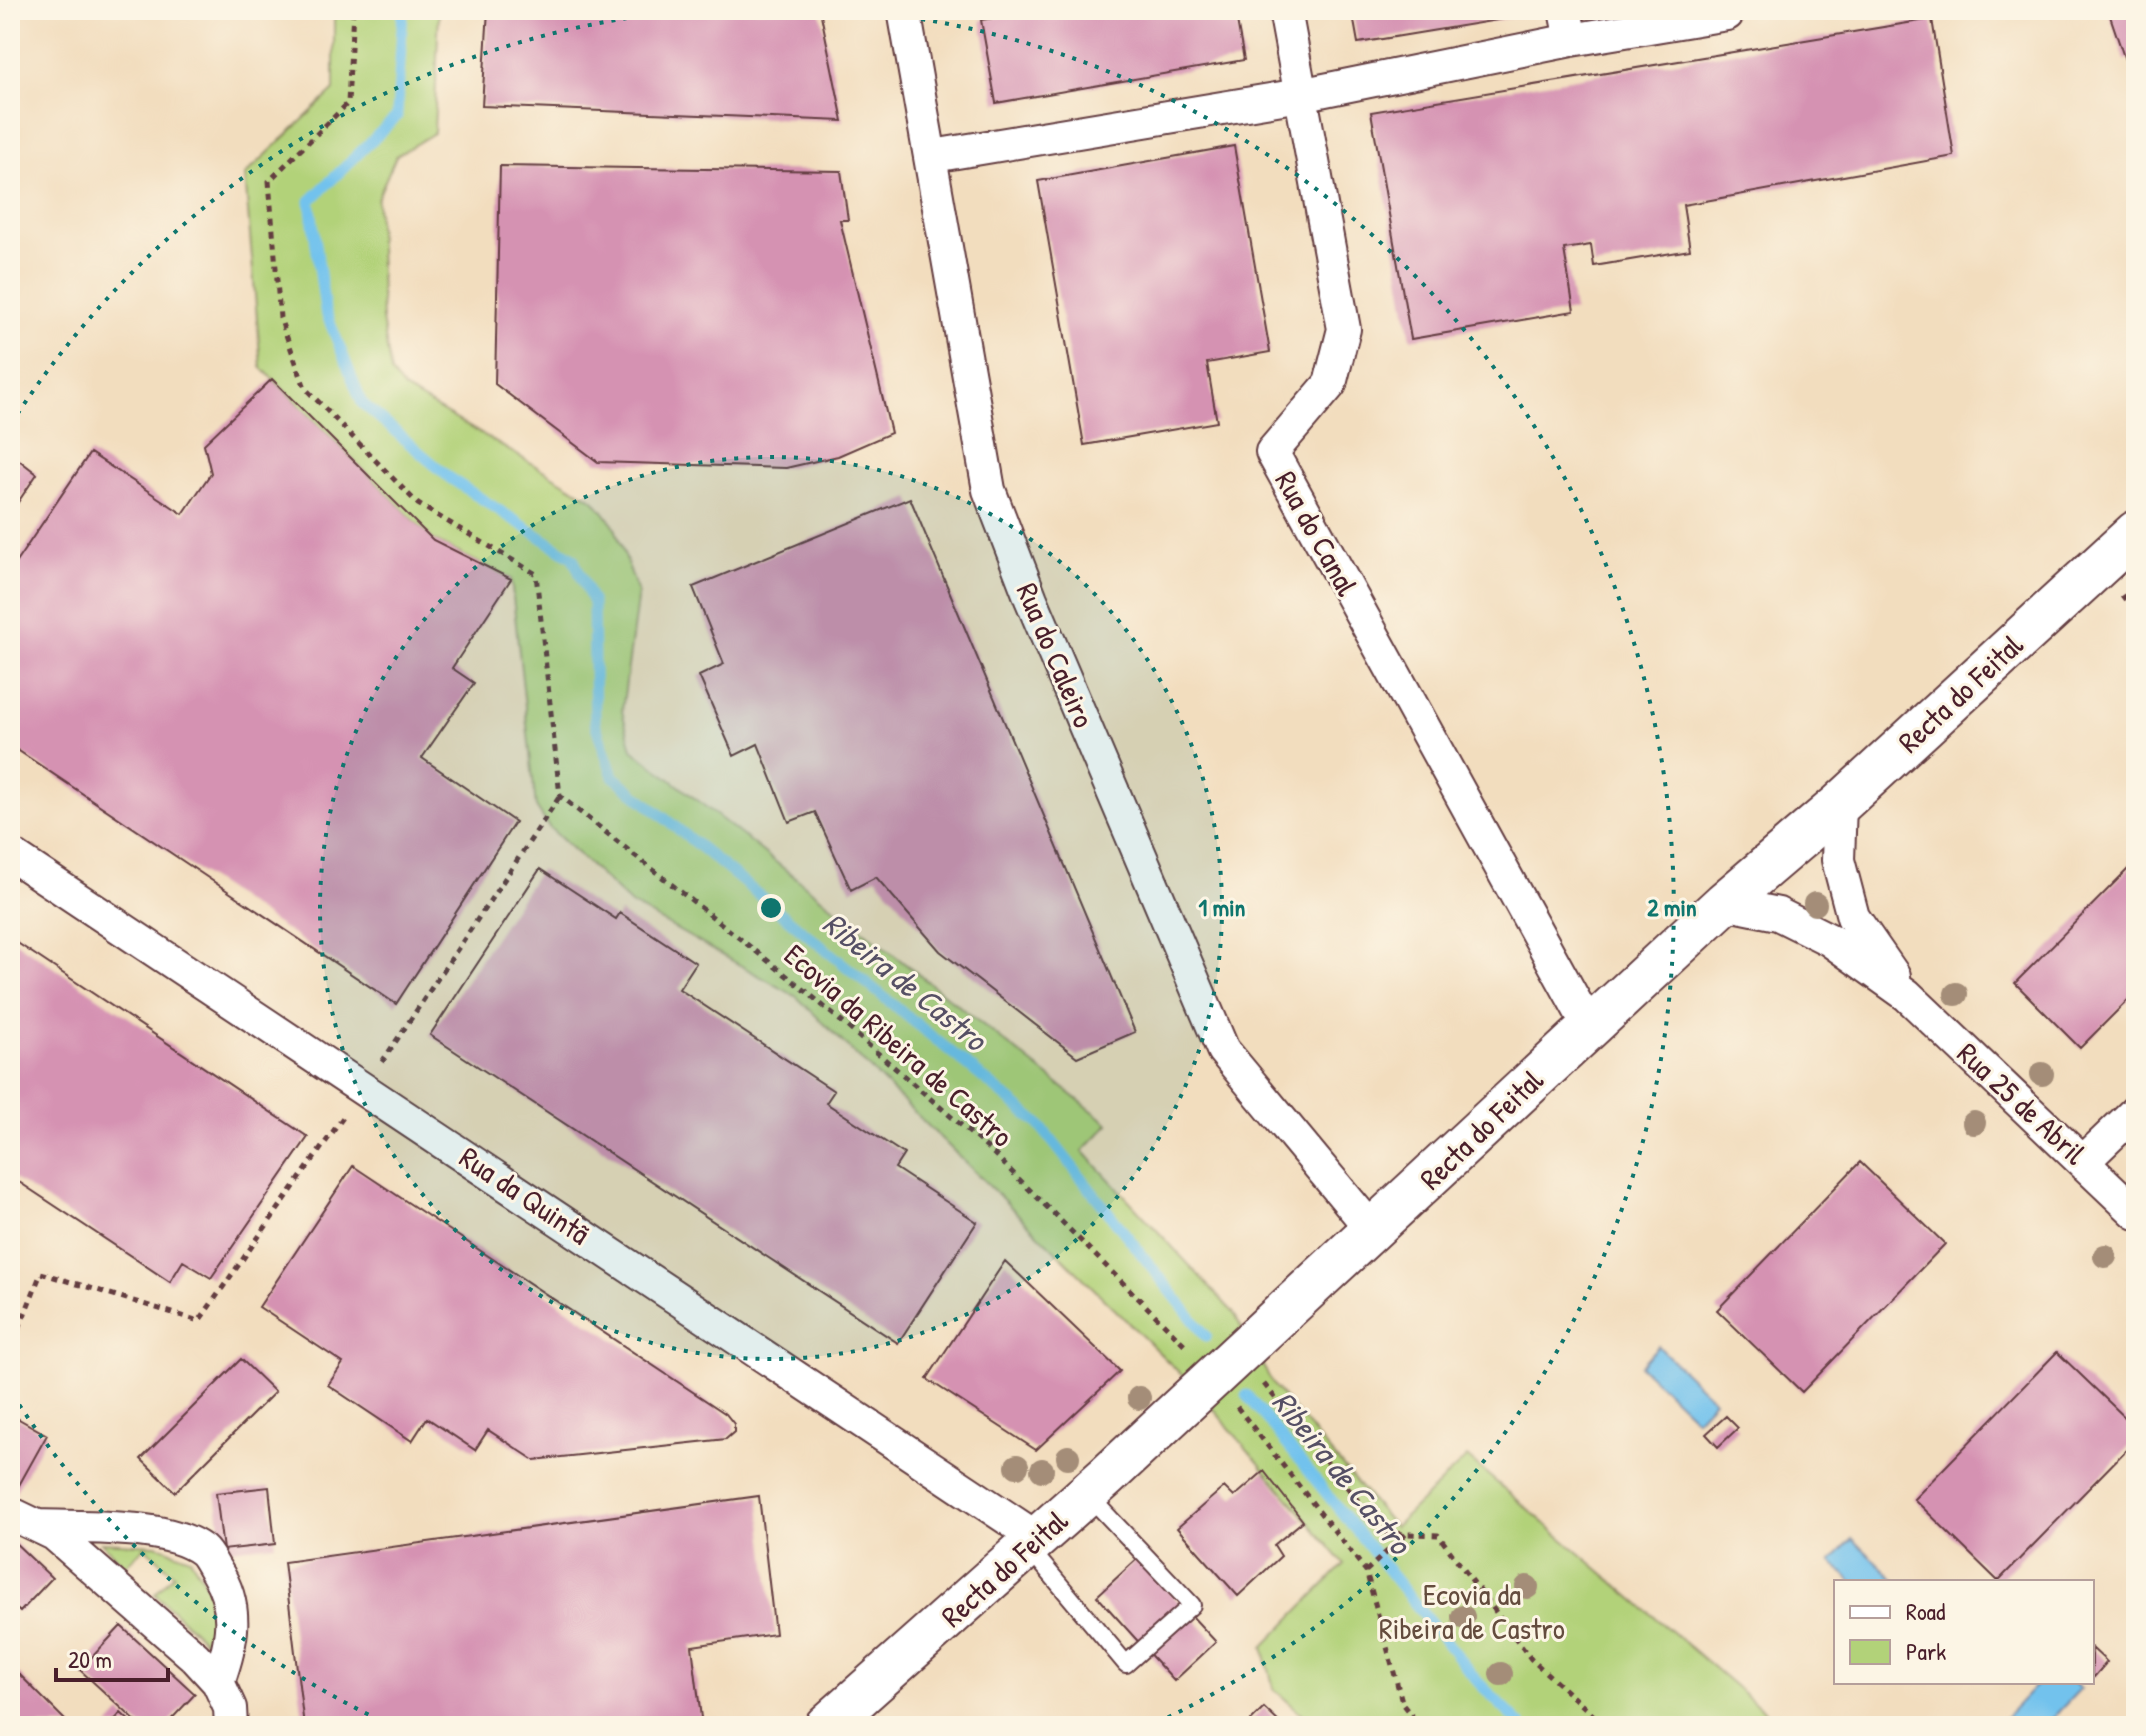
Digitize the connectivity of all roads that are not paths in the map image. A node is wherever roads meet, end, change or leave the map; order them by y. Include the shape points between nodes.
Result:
1 (904, 10) edge
2 (1285, 10) edge
3 (1727, 10) edge
4 (1568, 25) edge
5 (1300, 95) junction
6 (933, 156) junction
7 (2136, 532) edge
8 (1840, 804) junction
9 (10, 854) edge
10 (1724, 903) junction
11 (1907, 995) junction
12 (1589, 1027) junction
13 (2136, 1111) edge
14 (2084, 1161) junction
15 (2136, 1213) edge
16 (1374, 1232) junction
17 (1087, 1494) junction
18 (23, 1519) edge
19 (1032, 1543) junction
20 (218, 1682) junction
21 (231, 1726) edge
22 (826, 1726) edge

1 - 6 street, Rua do Caleiro
2 - 5 street, Rua do Canal
3 - 4 street
4 - 5 street
5 - 6 street
5 - 12 street, Rua do Canal via 1344,329 1330,384 1272,452
6 - 16 street, Rua do Caleiro via 989,490 1031,599 1223,1050
7 - 8 street, Recta do Feital
8 - 10 street, Recta do Feital
8 - 11 street, Rua 25 de Abril via 1838,860 1853,917
9 - 19 street, Rua da Quintã
10 - 11 street, Rua 25 de Abril via 1778,914 1830,940
10 - 12 street, Recta do Feital
11 - 14 street, Rua 25 de Abril
12 - 16 street, Recta do Feital
13 - 14 street
14 - 15 street, Rua 25 de Abril
16 - 17 street, Recta do Feital
17 - 19 street, Recta do Feital
17 - 19 lane via 1192,1605 1126,1664
18 - 20 street via 54,1534
18 - 20 street via 169,1536 203,1551 229,1591 231,1646
19 - 22 street, Recta do Feital
20 - 21 street via 230,1708

